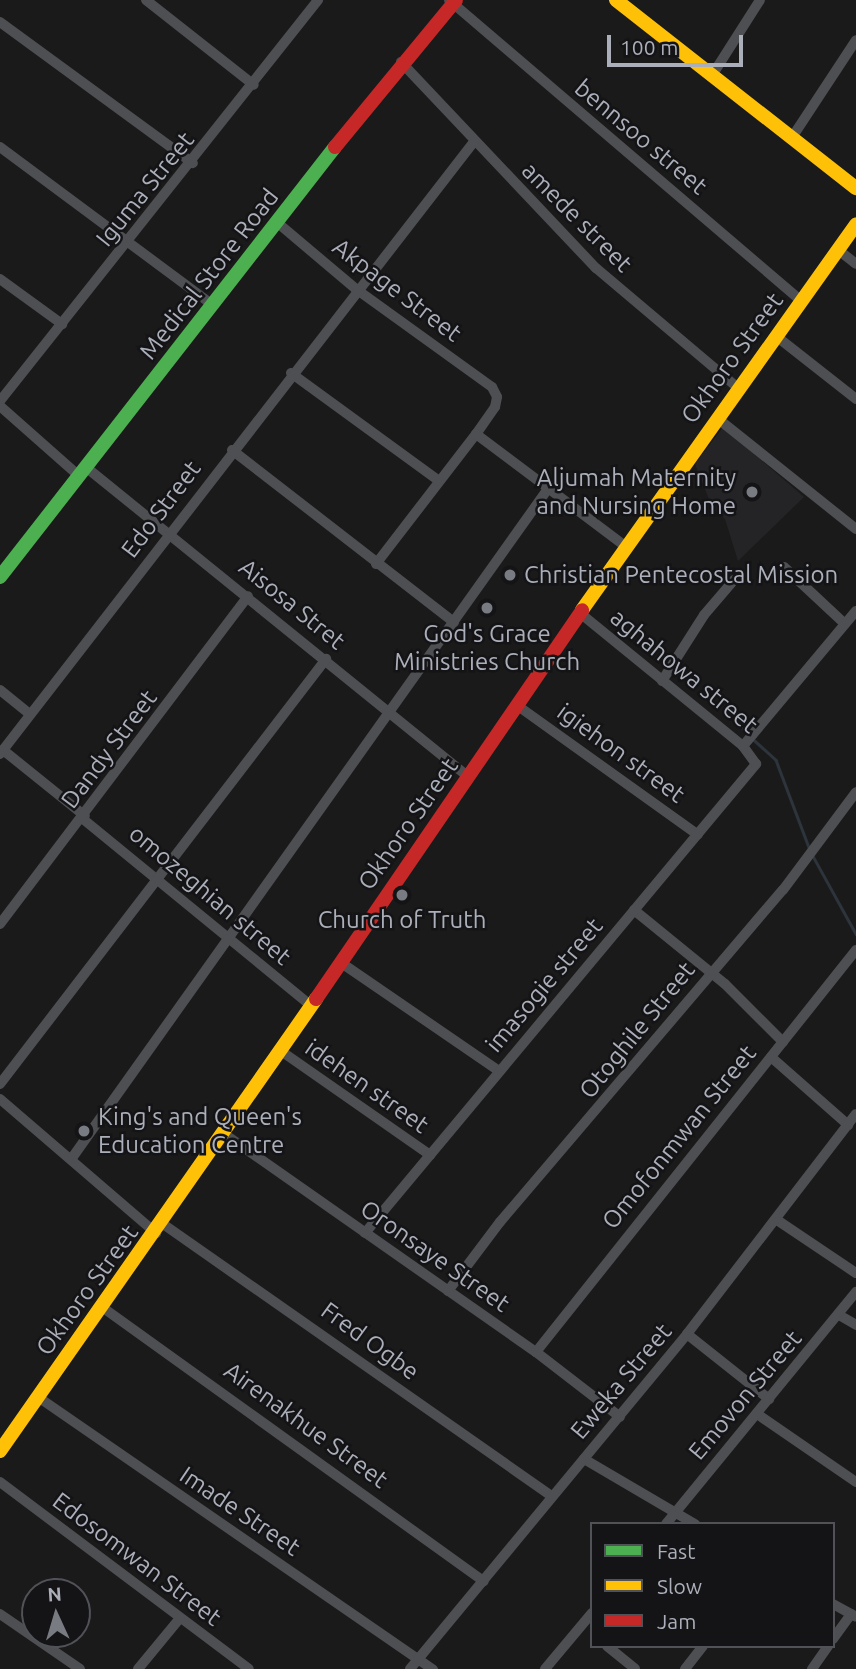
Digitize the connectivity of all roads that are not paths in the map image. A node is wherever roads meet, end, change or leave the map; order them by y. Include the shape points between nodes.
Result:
1 (146, 0) edge
2 (318, 0) edge
3 (760, 0) edge
4 (452, 1) edge
5 (626, 3) edge
6 (0, 22) edge
7 (856, 40) edge
8 (401, 62) junction
9 (711, 78) junction
10 (254, 85) junction
11 (791, 139) junction
12 (473, 143) junction
13 (0, 147) edge
14 (193, 163) junction
15 (856, 188) edge
16 (279, 224) junction
17 (856, 224) edge
18 (128, 244) junction
19 (837, 249) junction
20 (856, 264) edge
21 (0, 279) edge
22 (356, 289) junction
23 (802, 301) junction
24 (213, 305) junction
25 (62, 324) junction
26 (776, 336) junction
27 (291, 373) junction
28 (738, 388) junction
29 (856, 399) edge
30 (0, 404) edge
31 (717, 418) junction
32 (476, 434) junction
33 (232, 450) junction
34 (83, 472) junction
35 (439, 481) junction
36 (550, 486) junction
37 (856, 529) edge
38 (170, 532) junction
39 (625, 546) junction
40 (376, 564) junction
41 (784, 567) dead end
42 (0, 578) edge
43 (734, 580) dead end
44 (248, 596) junction
45 (856, 611) edge
46 (581, 614) junction
47 (454, 622) junction
48 (845, 624) junction
49 (326, 659) junction
50 (662, 681) junction
51 (0, 690) edge
52 (518, 706) junction
53 (30, 714) junction
54 (392, 714) junction
55 (743, 746) junction
56 (1, 752) edge
57 (756, 764) joint
58 (468, 776) junction
59 (856, 792) edge
60 (84, 817) junction
61 (698, 835) junction
62 (156, 877) junction
63 (634, 911) junction
64 (0, 924) edge
65 (229, 937) junction
66 (856, 950) edge
67 (340, 962) junction
68 (711, 973) junction
69 (310, 1005) junction
70 (783, 1042) junction
71 (281, 1051) junction
72 (771, 1057) junction
73 (499, 1071) junction
74 (0, 1084) edge
75 (0, 1098) edge
76 (856, 1115) edge
77 (848, 1125) junction
78 (223, 1133) junction
79 (430, 1156) junction
80 (72, 1158) junction
81 (777, 1220) junction
82 (160, 1228) junction
83 (365, 1233) junction
84 (856, 1273) edge
85 (448, 1291) junction
86 (856, 1292) edge
87 (102, 1307) junction
88 (839, 1315) junction
89 (856, 1325) edge
90 (687, 1334) junction
91 (536, 1352) junction
92 (38, 1398) junction
93 (769, 1399) junction
94 (757, 1414) junction
95 (620, 1417) junction
96 (1, 1448) edge
97 (584, 1459) junction
98 (0, 1482) edge
99 (856, 1482) edge
100 (551, 1496) junction
101 (676, 1512) junction
102 (668, 1522) edge
103 (692, 1522) edge
104 (484, 1581) junction
105 (835, 1605) edge
106 (0, 1614) edge
107 (590, 1615) edge
108 (854, 1616) edge
109 (180, 1618) junction
110 (581, 1626) junction
111 (590, 1633) edge
112 (835, 1637) edge
113 (609, 1648) edge
114 (701, 1648) edge
115 (827, 1648) edge
116 (419, 1658) junction
117 (80, 1669) edge
118 (138, 1669) edge
119 (249, 1669) edge
120 (410, 1669) edge
121 (433, 1669) edge
122 (545, 1669) edge
123 (635, 1669) edge
124 (685, 1669) edge
125 (812, 1669) edge

1 - 10 street
2 - 10 street, Iguma Street
3 - 9 street
4 - 8 street, Medical Store Road
4 - 23 street, bennsoo street
5 - 9 street
6 - 14 street
7 - 11 street
8 - 12 street, amede street
8 - 16 street, Medical Store Road
9 - 11 street
10 - 14 street, Iguma Street
11 - 15 street
12 - 22 street, Edo Street
12 - 28 street, amede street via 596,268
13 - 18 street
14 - 18 street, Iguma Street
16 - 22 street, Akpage Street
16 - 24 street, Medical Store Road
17 - 19 street, Okhoro Street
18 - 24 street
18 - 25 street, Iguma Street
19 - 20 street
19 - 23 street, Okhoro Street
21 - 25 street
22 - 27 street, Edo Street
22 - 32 street, Akpage Street via 492,387 495,407
23 - 26 street, Okhoro Street
24 - 34 street, Medical Store Road
25 - 30 street, Iguma Street
26 - 28 street, Okhoro Street
26 - 29 street
27 - 33 street, Edo Street
27 - 35 street
28 - 31 street, Okhoro Street
30 - 34 street, Aisosa Stret
31 - 37 street
31 - 39 street, Okhoro Street
32 - 35 street
32 - 36 street
33 - 38 street, Edo Street
33 - 40 street
34 - 38 street, Aisosa Stret
34 - 42 street, Medical Store Road
35 - 40 street
36 - 39 street
36 - 47 street
38 - 44 street, Aisosa Stret
38 - 53 street, Edo Street
39 - 46 street, Okhoro Street
40 - 47 street
41 - 48 street
43 - 50 street via 704,615
44 - 49 street, Aisosa Stret
44 - 60 street, Dandy Street
45 - 48 street
46 - 50 street, aghahowa street
46 - 52 street, Okhoro Street
47 - 54 street
48 - 55 street
49 - 54 street, Aisosa Stret
49 - 62 street
50 - 55 street, aghahowa street
51 - 53 street
52 - 58 street, Okhoro Street
52 - 61 street, igiehon street
53 - 56 street, Edo Street
54 - 58 street, Aisosa Stret
54 - 65 street
55 - 57 street, aghahowa street
56 - 60 street, omozeghian street
57 - 61 street, imasogie street
58 - 67 street, Okhoro Street
59 - 68 street, Otoghile Street via 783,890
60 - 62 street, omozeghian street
60 - 64 street, Dandy Street
61 - 63 street, imasogie street
62 - 65 street, omozeghian street
62 - 74 street
63 - 68 street
63 - 73 street, imasogie street
65 - 69 street, omozeghian street
65 - 80 street
66 - 70 street, Omofonmwan Street
67 - 69 street, Okhoro Street
67 - 73 street
68 - 70 street
68 - 85 street, Otoghile Street via 500,1222
69 - 71 street, Okhoro Street
70 - 72 street, Omofonmwan Street
71 - 78 street, Okhoro Street
71 - 79 street, idehen street
72 - 77 street
72 - 91 street, Omofonmwan Street
73 - 79 street, imasogie street
75 - 80 street, Fred Ogbe
76 - 77 street, Eweka Street
77 - 81 street, Eweka Street
78 - 82 street, Okhoro Street
78 - 83 street, Oronsaye Street
79 - 83 street, imasogie street
80 - 82 street, Fred Ogbe
81 - 84 street
81 - 90 street, Eweka Street
82 - 87 street, Okhoro Street
82 - 100 street, Fred Ogbe
83 - 85 street, Oronsaye Street
85 - 91 street, Oronsaye Street
86 - 88 street, Emovon Street
87 - 92 street, Okhoro Street
87 - 104 street, Airenakhue Street
88 - 89 street
88 - 93 street, Emovon Street
90 - 93 street
90 - 95 street, Eweka Street
91 - 95 street, Oronsaye Street
92 - 96 street, Okhoro Street
92 - 116 street, Imade Street
93 - 94 street, Emovon Street
94 - 99 street
94 - 101 street, Emovon Street
95 - 97 street, Eweka Street
97 - 100 street, Eweka Street
97 - 101 street
98 - 109 street, Edosomwan Street
100 - 104 street, Eweka Street
101 - 102 street, Emovon Street
101 - 103 street
104 - 116 street, Eweka Street
105 - 108 street
106 - 117 street
107 - 110 street
108 - 112 street
109 - 118 street
109 - 119 street, Edosomwan Street
110 - 111 street
110 - 122 street
113 - 123 street
114 - 124 street
115 - 125 street
116 - 120 street, Eweka Street
116 - 121 street, Imade Street

